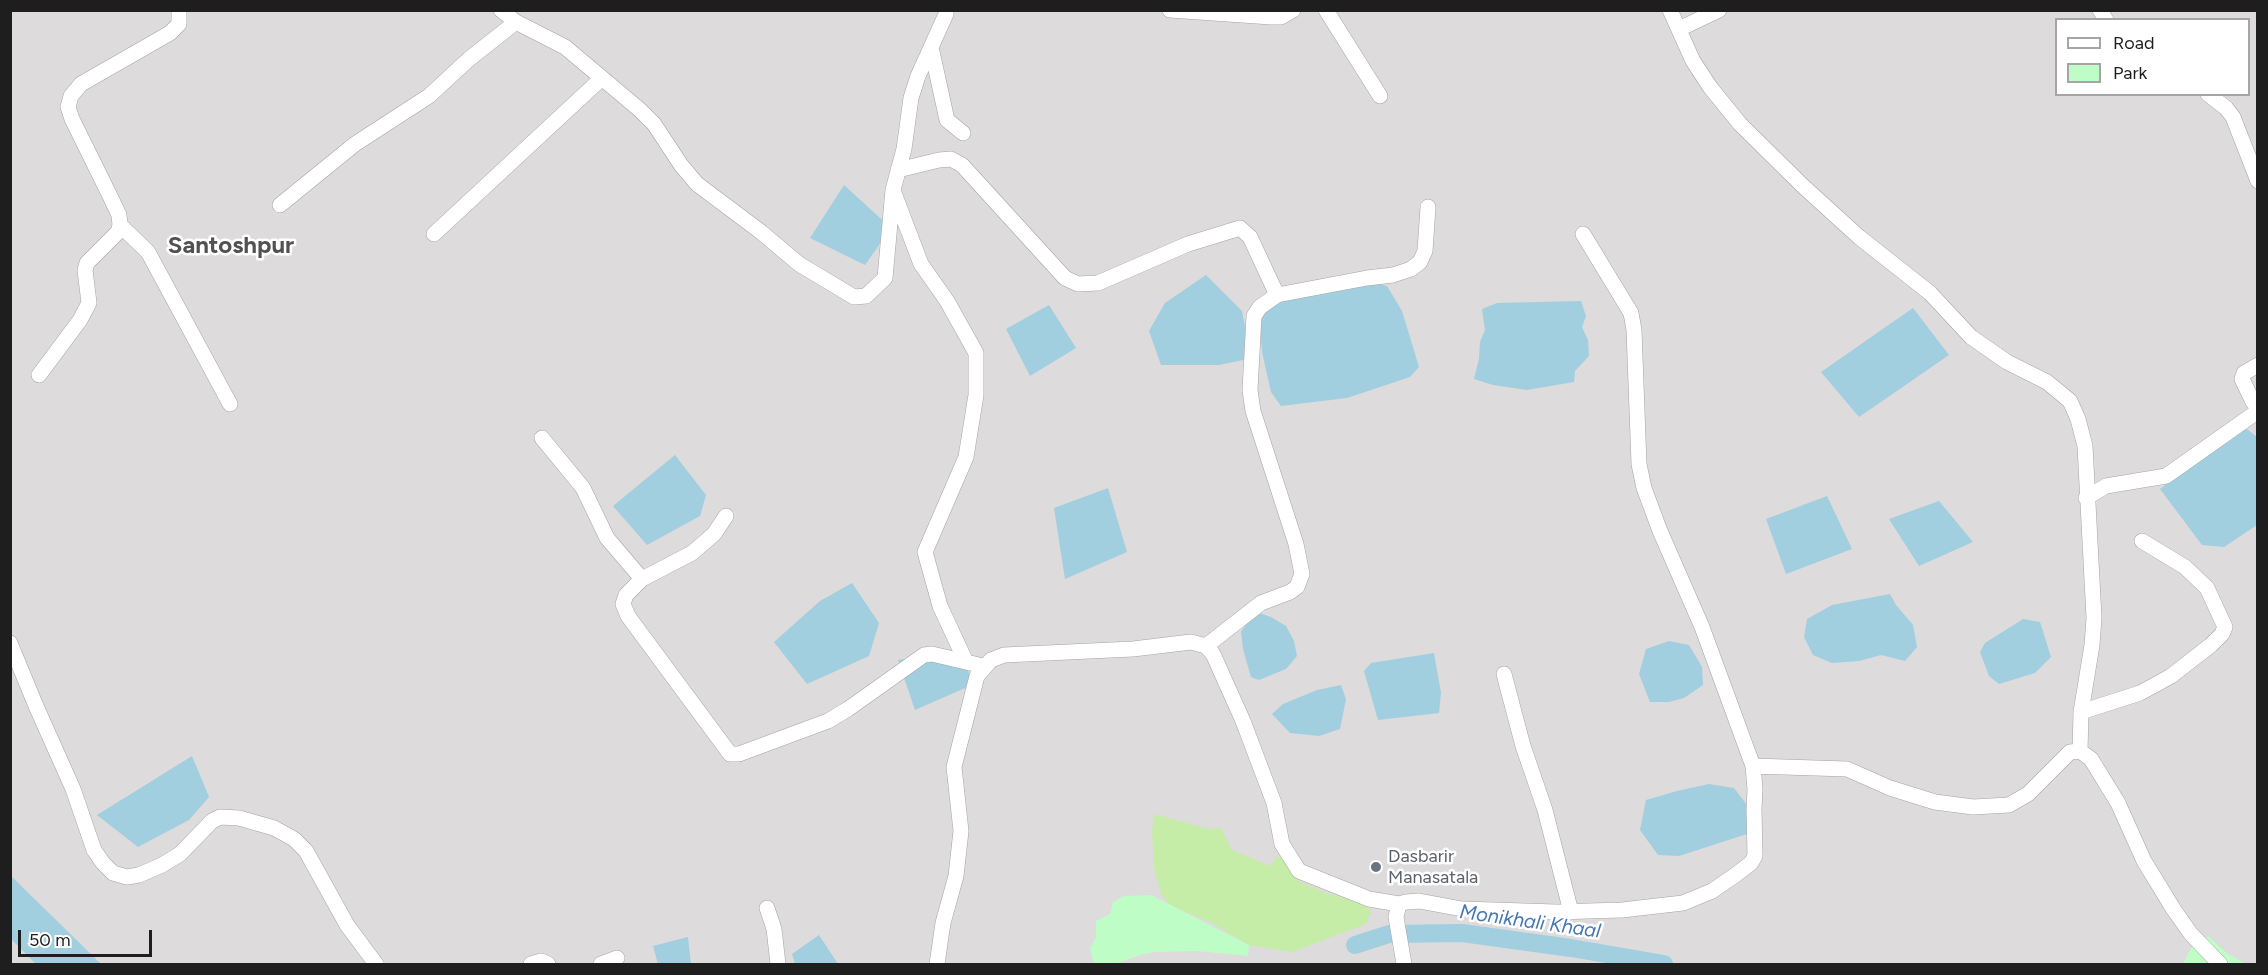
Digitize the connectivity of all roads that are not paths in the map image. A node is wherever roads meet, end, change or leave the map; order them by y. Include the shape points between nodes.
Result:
1 (179, 10) edge
2 (501, 10) edge
3 (1170, 10) edge
4 (1293, 10) edge
5 (1326, 10) edge
6 (1670, 10) edge
7 (1719, 10) edge
8 (948, 12) edge
9 (516, 22) junction
10 (1679, 30) junction
11 (931, 47) junction
12 (602, 78) junction
13 (1380, 96) dead end
14 (2211, 96) edge
15 (963, 133) dead end
16 (898, 170) junction
17 (2258, 181) edge
18 (893, 190) junction
19 (280, 205) dead end
20 (1428, 207) dead end
21 (120, 225) junction
22 (434, 234) dead end
23 (1582, 234) dead end
24 (1277, 294) junction
25 (2258, 365) edge
26 (39, 375) dead end
27 (230, 404) dead end
28 (2258, 406) edge
29 (2258, 411) edge
30 (542, 438) dead end
31 (2086, 498) junction
32 (726, 516) dead end
33 (2142, 541) dead end
34 (642, 579) junction
35 (10, 643) edge
36 (1206, 646) junction
37 (966, 662) junction
38 (983, 666) junction
39 (1504, 674) dead end
40 (2081, 712) junction
41 (2080, 751) junction
42 (1753, 766) junction
43 (767, 908) dead end
44 (1398, 911) junction
45 (1571, 912) junction
46 (617, 958) dead end
47 (376, 964) edge
48 (531, 964) edge
49 (548, 964) edge
50 (601, 964) edge
51 (778, 964) edge
52 (937, 964) edge
53 (1404, 964) edge
54 (2220, 964) edge

1 - 21 street via 179,24 170,33 81,84 71,96 68,107 72,119 119,215
2 - 9 street
3 - 4 street via 1281,17
5 - 13 street
6 - 10 street
7 - 10 street
8 - 11 street
9 - 12 street via 566,47
9 - 19 street via 429,96 355,144
10 - 31 street via 1710,87 1740,124 1804,187 1930,293 1971,337 2007,362 2048,382 2070,401 2085,446
11 - 15 street via 947,120
11 - 16 street via 911,98
12 - 18 street via 654,124 697,184 799,264 855,297 866,296 885,278
12 - 22 street
14 - 17 street via 2233,117
16 - 18 street
16 - 24 street via 951,159 962,165 1065,278 1078,284 1098,283 1188,244 1240,228 1250,237
18 - 37 street via 921,264 976,353 976,395 966,457 925,552 940,606
20 - 24 street via 1425,251 1411,269
21 - 26 street via 118,232 87,263 89,303
21 - 27 street via 148,252
23 - 42 street via 1631,313 1639,464 1644,488 1702,627
24 - 36 street via 1254,316 1250,390 1302,574 1298,587 1261,603
25 - 28 street via 2242,379
29 - 31 street via 2166,476 2106,486
30 - 34 street via 582,488 608,538
31 - 40 street via 2094,618
32 - 34 street via 714,534 692,553
33 - 40 street via 2185,567 2207,588 2225,627 2211,645 2170,676 2140,693
34 - 37 street via 626,595 623,604 628,616 724,748 734,756 828,721 924,655
35 - 47 street via 73,789 94,850 113,873 127,877 162,865 180,854 220,817 274,828 306,851 329,895
36 - 38 street via 1191,642 1004,655
36 - 44 street via 1243,721 1274,803 1282,844 1299,871
37 - 38 street
38 - 52 street via 977,676 954,767 961,831 956,876
39 - 45 street
40 - 41 street
41 - 42 street via 2070,752 2028,794 2009,806 1935,802 1846,769
41 - 54 street via 2091,759 2118,803 2144,861 2174,910
42 - 45 street via 1756,846 1751,863 1712,891 1683,903
43 - 51 street
44 - 45 street via 1406,902 1419,902 1462,909
44 - 53 street
46 - 50 street
48 - 49 street

